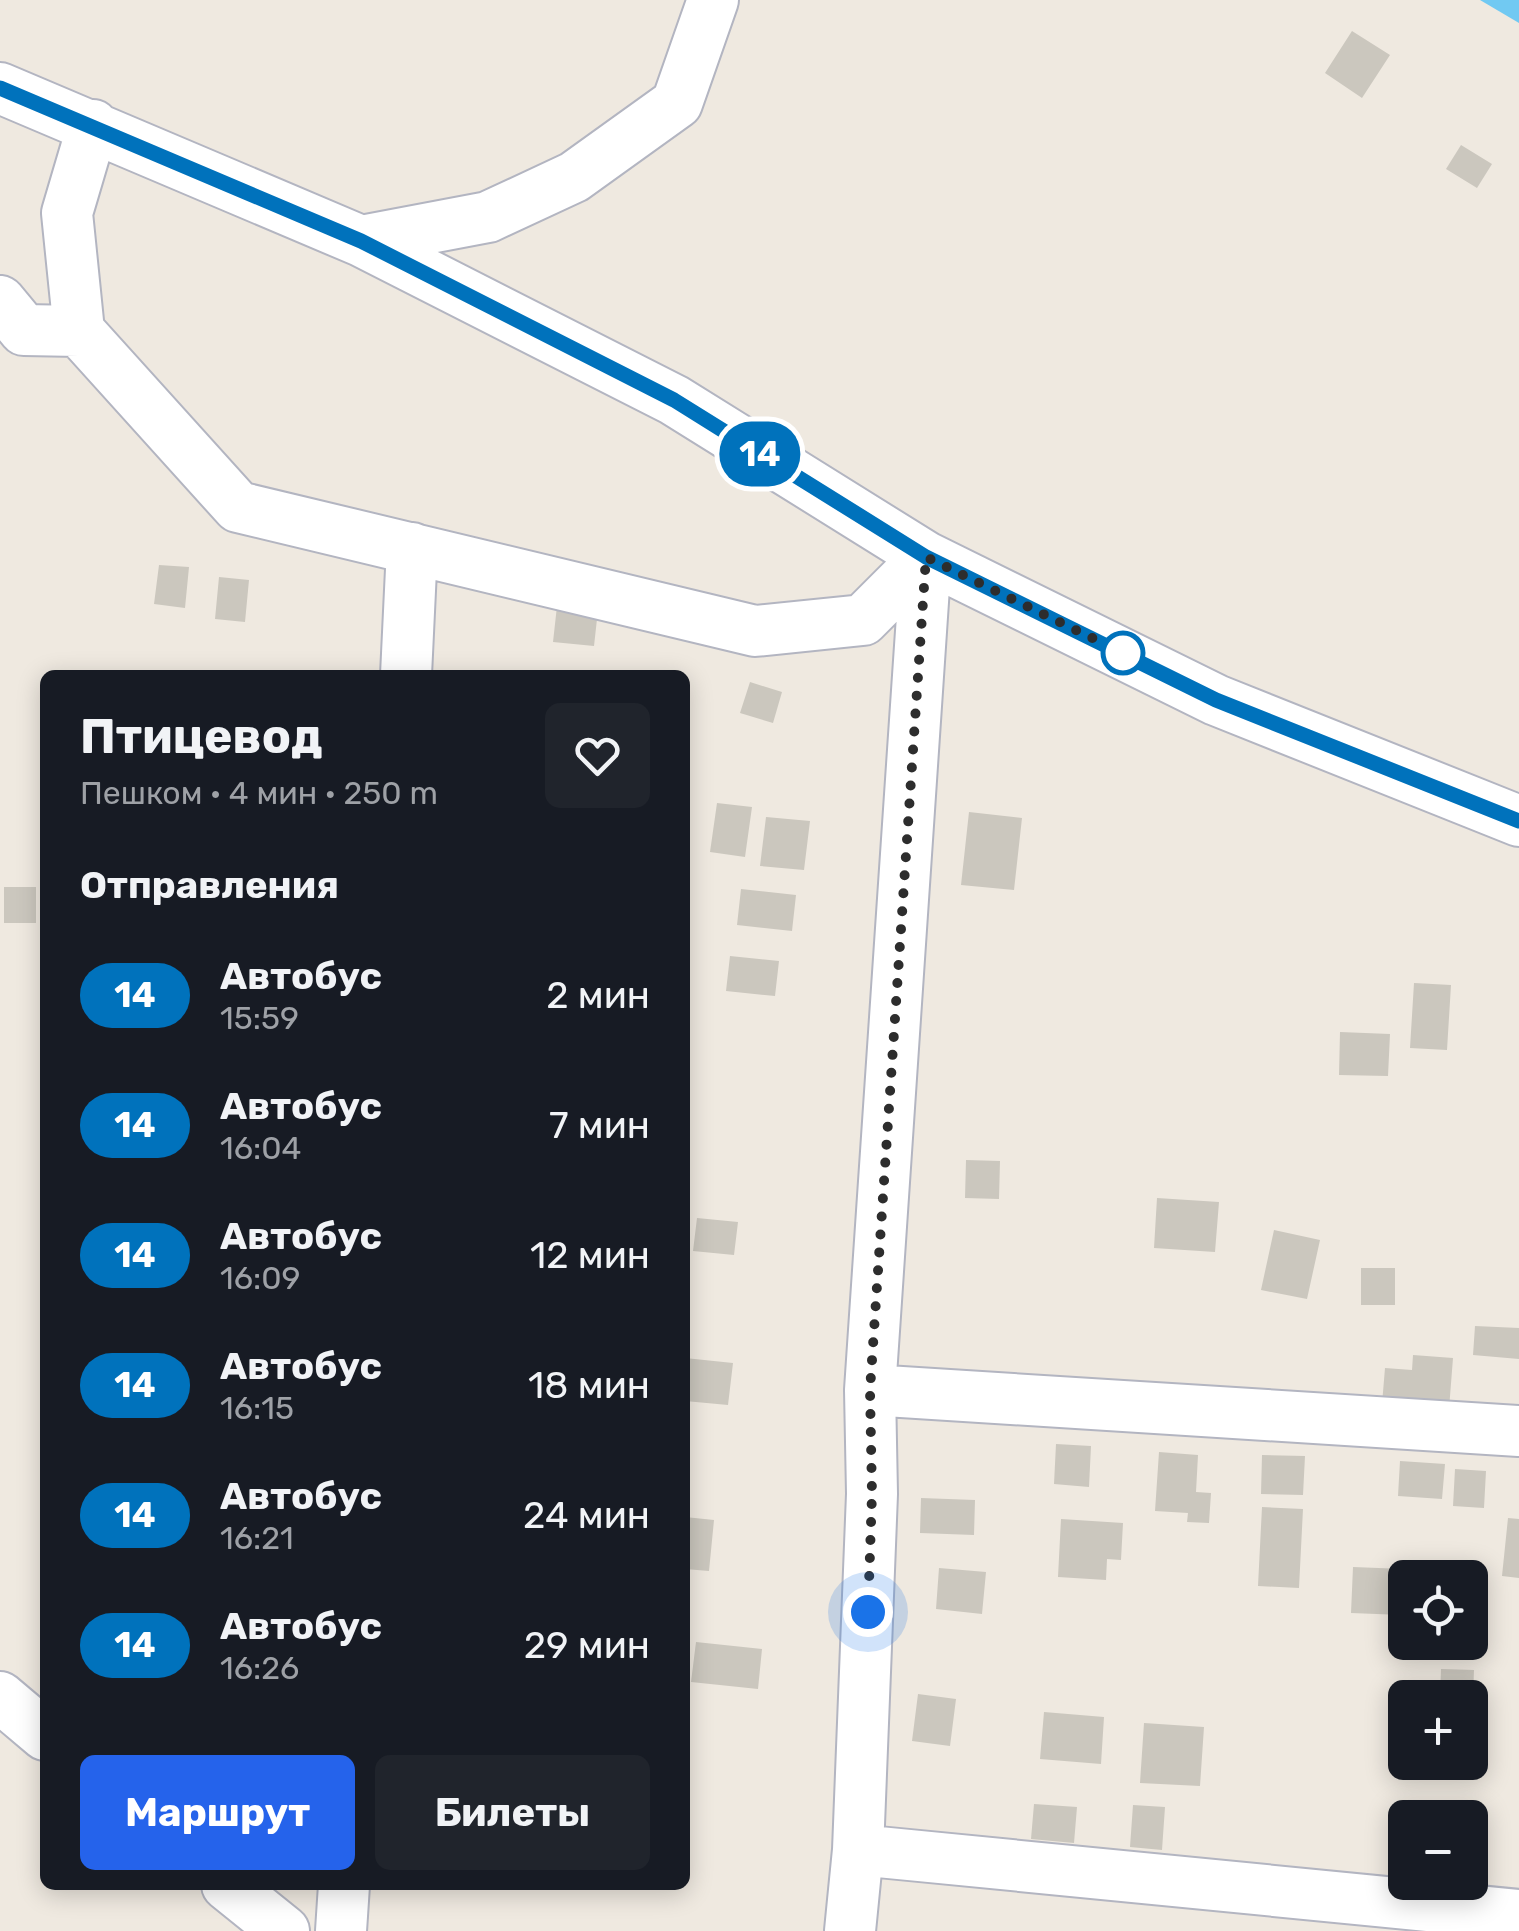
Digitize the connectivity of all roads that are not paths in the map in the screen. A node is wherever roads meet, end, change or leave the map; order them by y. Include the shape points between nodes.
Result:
1 (713, 0) edge
2 (0, 88) edge
3 (93, 125) junction
4 (361, 241) junction
5 (12, 315) edge
6 (79, 331) junction
7 (412, 548) junction
8 (926, 557) junction
9 (406, 670) edge
10 (1519, 822) edge
11 (870, 1390) junction
12 (1519, 1430) edge
13 (0, 1697) edge
14 (40, 1731) edge
15 (858, 1850) junction
16 (233, 1890) edge
17 (344, 1890) edge
18 (1519, 1915) edge
19 (284, 1931) edge
20 (340, 1931) edge
21 (850, 1931) edge

1 - 4 street via 678,103 574,177 488,217
2 - 3 street
3 - 4 street
3 - 6 street via 68,213
4 - 8 street via 674,400
5 - 6 street
6 - 7 street via 238,507
7 - 8 street via 756,631 863,620
7 - 9 street
8 - 10 street via 1216,700
8 - 11 street
11 - 12 street
11 - 15 street
13 - 14 street
15 - 18 street
15 - 21 street
16 - 19 street
17 - 20 street

